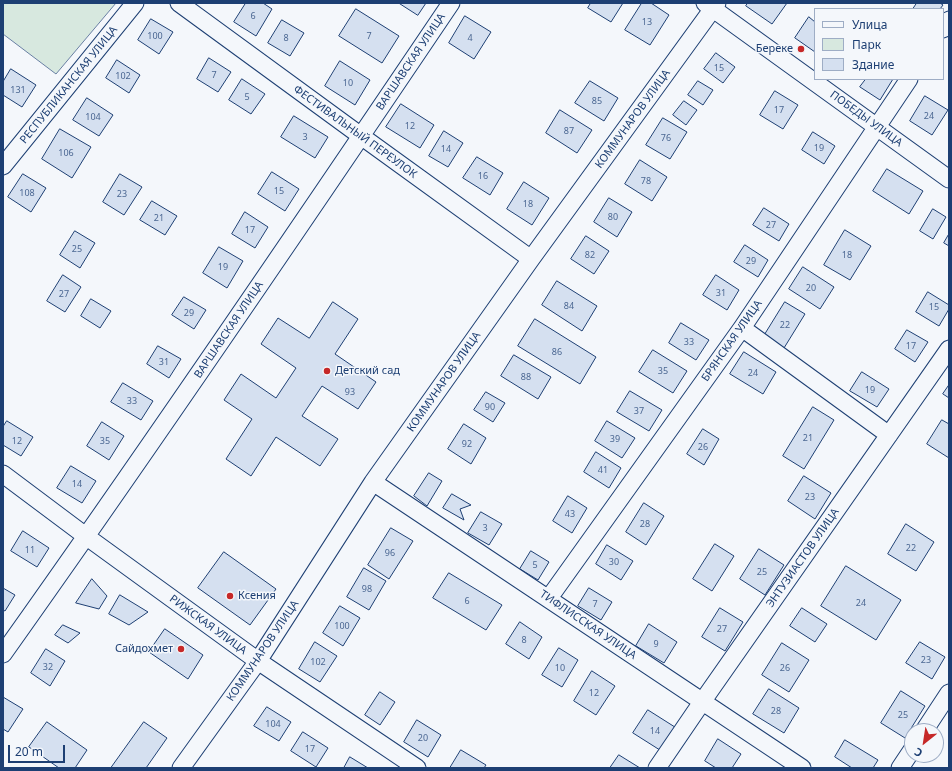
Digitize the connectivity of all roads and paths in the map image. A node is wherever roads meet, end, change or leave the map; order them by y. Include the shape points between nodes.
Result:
1 (135, 3) edge
2 (180, 3) edge
3 (451, 3) edge
4 (712, 5) edge
5 (814, 80) edge
6 (814, 80) edge
7 (908, 80) edge
8 (878, 127) junction
9 (361, 136) junction
10 (3, 166) edge
11 (949, 179) edge
12 (531, 259) junction
13 (742, 328) junction
14 (949, 349) edge
15 (889, 435) junction
16 (3, 474) edge
17 (373, 482) junction
18 (87, 536) junction
19 (549, 598) junction
20 (3, 654) edge
21 (258, 661) junction
22 (949, 693) edge
23 (702, 702) junction
24 (929, 723) edge
25 (182, 768) edge
26 (417, 768) edge
27 (657, 768) edge
28 (802, 768) edge

1 - 10 street, РЕСПУБЛИКАНСКАЯ УЛИЦА
2 - 9 street, ФЕСТИВАЛЬНЫЙ ПЕРЕУЛОК
3 - 9 street, ВАРШАВСКАЯ УЛИЦА
4 - 6 street, ПОБЕДЫ УЛИЦА
4 - 12 street, КОММУНАРОВ УЛИЦА
5 - 8 street, ПОБЕДЫ УЛИЦА
7 - 8 street, БРЯНСКАЯ УЛИЦА
8 - 11 street, ПОБЕДЫ УЛИЦА
8 - 13 street, БРЯНСКАЯ УЛИЦА
9 - 12 street, ФЕСТИВАЛЬНЫЙ ПЕРЕУЛОК
9 - 18 street, ВАРШАВСКАЯ УЛИЦА
12 - 17 street, КОММУНАРОВ УЛИЦА
13 - 15 street
13 - 19 street, БРЯНСКАЯ УЛИЦА
14 - 15 street, ЭНТУЗИАСТОВ УЛИЦА
15 - 23 street, ЭНТУЗИАСТОВ УЛИЦА
16 - 18 street, РИЖСКАЯ УЛИЦА
17 - 19 street, ТИФЛИССКАЯ УЛИЦА
17 - 21 street, КОММУНАРОВ УЛИЦА
18 - 20 street, ВАРШАВСКАЯ УЛИЦА
18 - 21 street, РИЖСКАЯ УЛИЦА
19 - 23 street, ТИФЛИССКАЯ УЛИЦА
21 - 25 street, КОММУНАРОВ УЛИЦА
21 - 26 street, РИЖСКАЯ УЛИЦА
22 - 24 street
23 - 27 street, ЭНТУЗИАСТОВ УЛИЦА
23 - 28 street, ТИФЛИССКАЯ УЛИЦА

